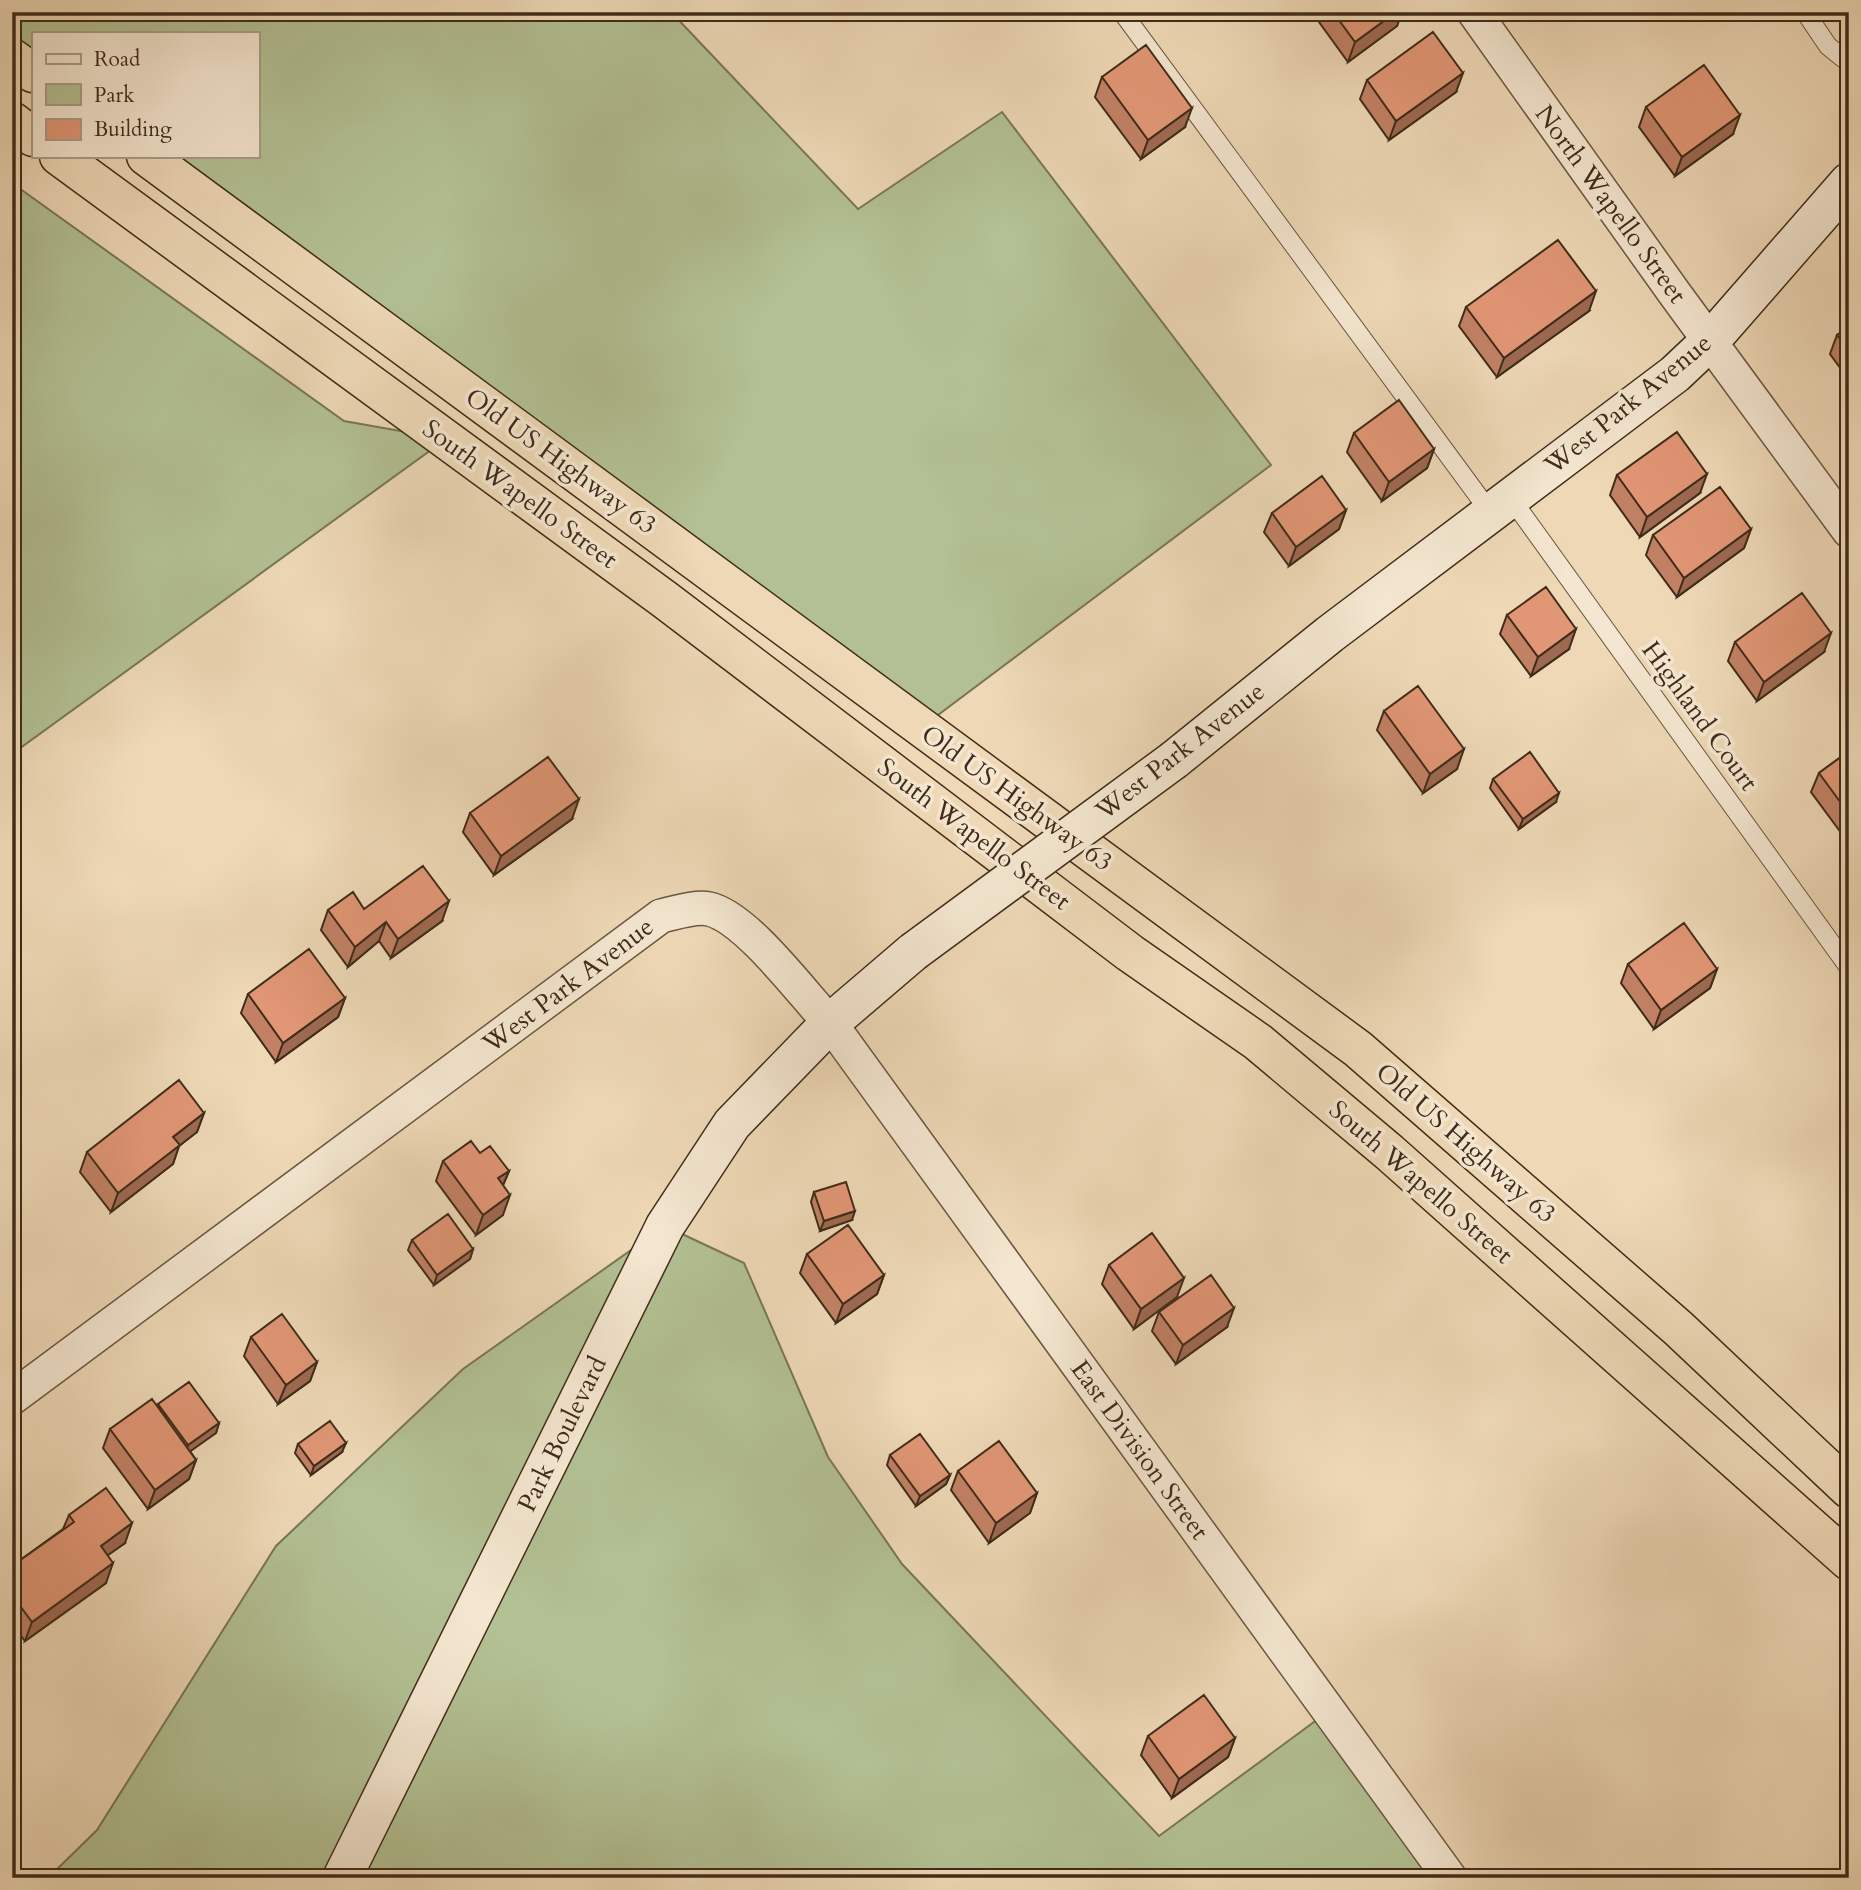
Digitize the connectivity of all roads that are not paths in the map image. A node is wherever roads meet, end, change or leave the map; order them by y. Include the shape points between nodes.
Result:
1 (1122, 12) edge
2 (1475, 12) edge
3 (1805, 12) edge
4 (12, 58) edge
5 (1849, 62) edge
6 (32, 72) edge
7 (12, 121) edge
8 (32, 135) edge
9 (63, 158) edge
10 (149, 158) edge
11 (1849, 181) edge
12 (1711, 340) junction
13 (1500, 504) junction
14 (1849, 531) edge
15 (1847, 965) dead end
16 (830, 1023) junction
17 (12, 1398) edge
18 (1849, 1489) edge
19 (1849, 1561) edge
20 (342, 1878) edge
21 (1450, 1878) edge

1 - 13 lane, Highland Court
2 - 12 street, North Wapello Street
3 - 5 lane via 1828,46
4 - 6 highway
7 - 8 highway
9 - 19 highway, South Wapello Street via 664,599 1130,953 1258,1042 1399,1161
10 - 18 highway, Old US Highway 63 via 1358,1049 1678,1328
11 - 12 main road, West Park Avenue
12 - 13 main road, West Park Avenue via 1675,374
12 - 14 street, North Wapello Street
13 - 15 lane, Highland Court
13 - 16 main road, West Park Avenue, bridge via 1174,760 914,952
16 - 17 street, West Park Avenue via 758,941 727,914 706,908 661,916
16 - 20 main road, Park Boulevard via 732,1124 665,1226
16 - 21 street, East Division Street

